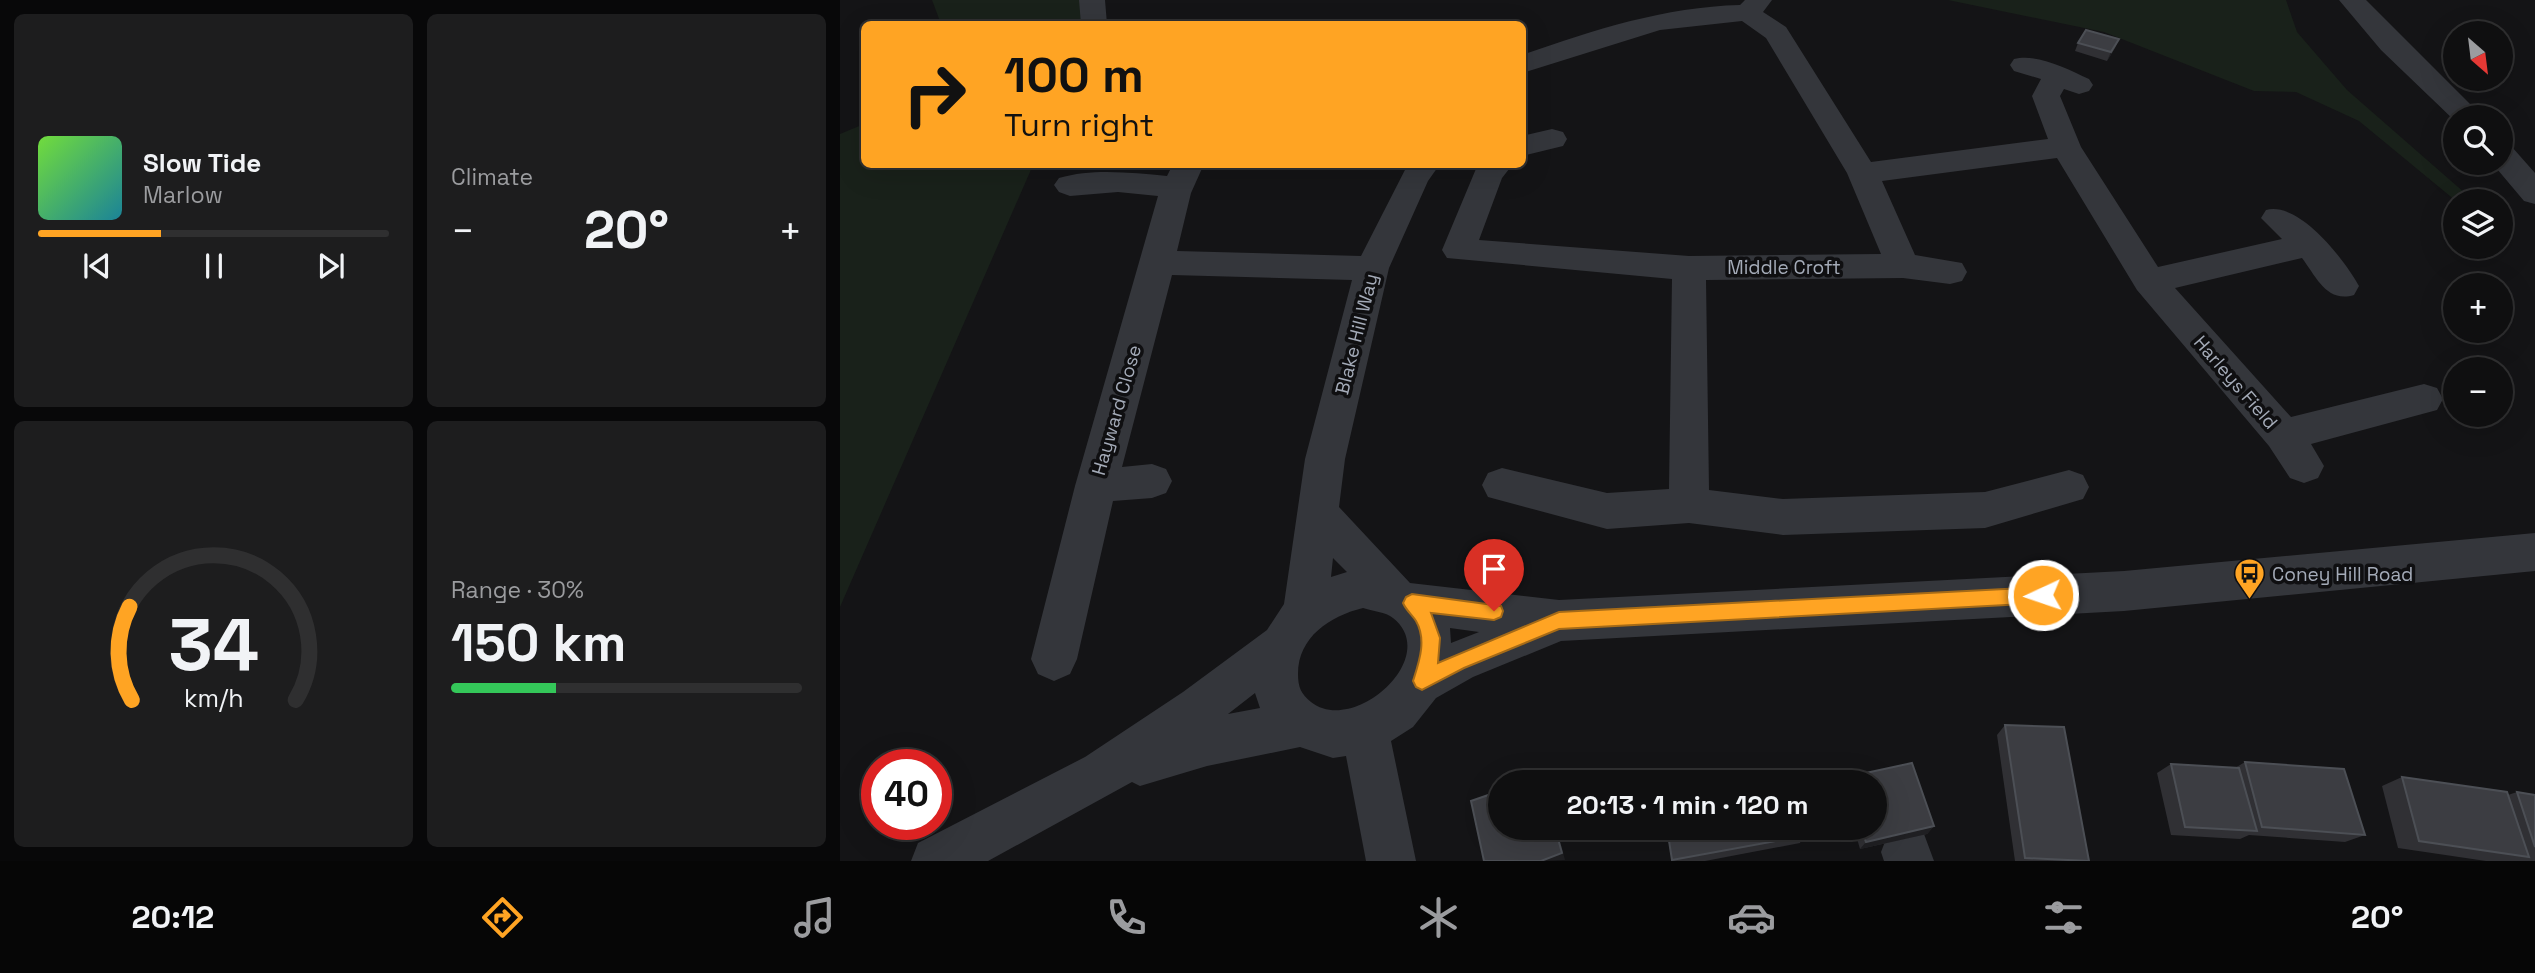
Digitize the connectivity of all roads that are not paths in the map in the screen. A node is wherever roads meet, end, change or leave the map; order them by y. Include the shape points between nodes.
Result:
1 (2352, 0) edge
2 (1753, 7) edge
3 (1526, 64) edge
4 (2024, 65) dead end
5 (2456, 105) edge
6 (1552, 139) dead end
7 (1526, 145) edge
8 (2066, 147) junction
9 (2513, 167) edge
10 (1422, 168) edge
11 (1494, 168) edge
12 (1863, 173) junction
13 (1182, 176) edge
14 (1070, 186) dead end
15 (2535, 192) edge
16 (2277, 218) dead end
17 (2311, 245) junction
18 (1158, 262) junction
19 (1903, 266) junction
20 (1371, 268) junction
21 (1689, 268) junction
22 (1950, 272) dead end
23 (2149, 281) junction
24 (2342, 286) dead end
25 (2424, 399) dead end
26 (1152, 481) dead end
27 (1502, 485) dead end
28 (1095, 486) junction
29 (2069, 487) dead end
30 (1689, 505) junction
31 (1320, 515) junction
32 (2535, 552) edge
33 (1402, 597) junction
34 (1559, 621) junction
35 (1293, 629) junction
36 (1054, 659) dead end
37 (1422, 681) junction
38 (1299, 723) junction
39 (1365, 730) junction
40 (1101, 774) junction
41 (936, 861) edge
42 (1391, 861) edge

1 - 5 street
2 - 3 street via 1629,27
2 - 12 street via 1776,33
4 - 8 street, Harleys Field via 2068,80 2046,96
6 - 7 street
8 - 12 street
8 - 23 street, Harleys Field
9 - 15 street
10 - 20 street, Blake Hill Way
11 - 21 street, Middle Croft via 1449,259
12 - 19 street
13 - 14 street
13 - 18 street, Hayward Close
16 - 17 street
17 - 23 street
17 - 24 street
18 - 20 street
18 - 28 street, Hayward Close
19 - 21 street, Middle Croft
19 - 22 street, Middle Croft
20 - 31 street, Blake Hill Way via 1325,459
21 - 30 street
23 - 25 street, Harleys Field via 2293,451
26 - 28 street
27 - 30 street via 1606,511
28 - 36 street, Hayward Close
29 - 30 street via 1985,510 1783,517
31 - 33 street
31 - 35 street, Blake Hill Way
32 - 34 street via 2124,591
33 - 34 street
33 - 35 street via 1363,588 1333,595
33 - 37 street via 1424,618 1430,638 1430,659
34 - 37 street
35 - 38 street via 1275,668 1276,690 1284,709
35 - 40 street via 1199,708
37 - 39 street via 1401,708
38 - 39 street via 1322,733
38 - 40 street via 1207,742
39 - 42 street
40 - 41 street

